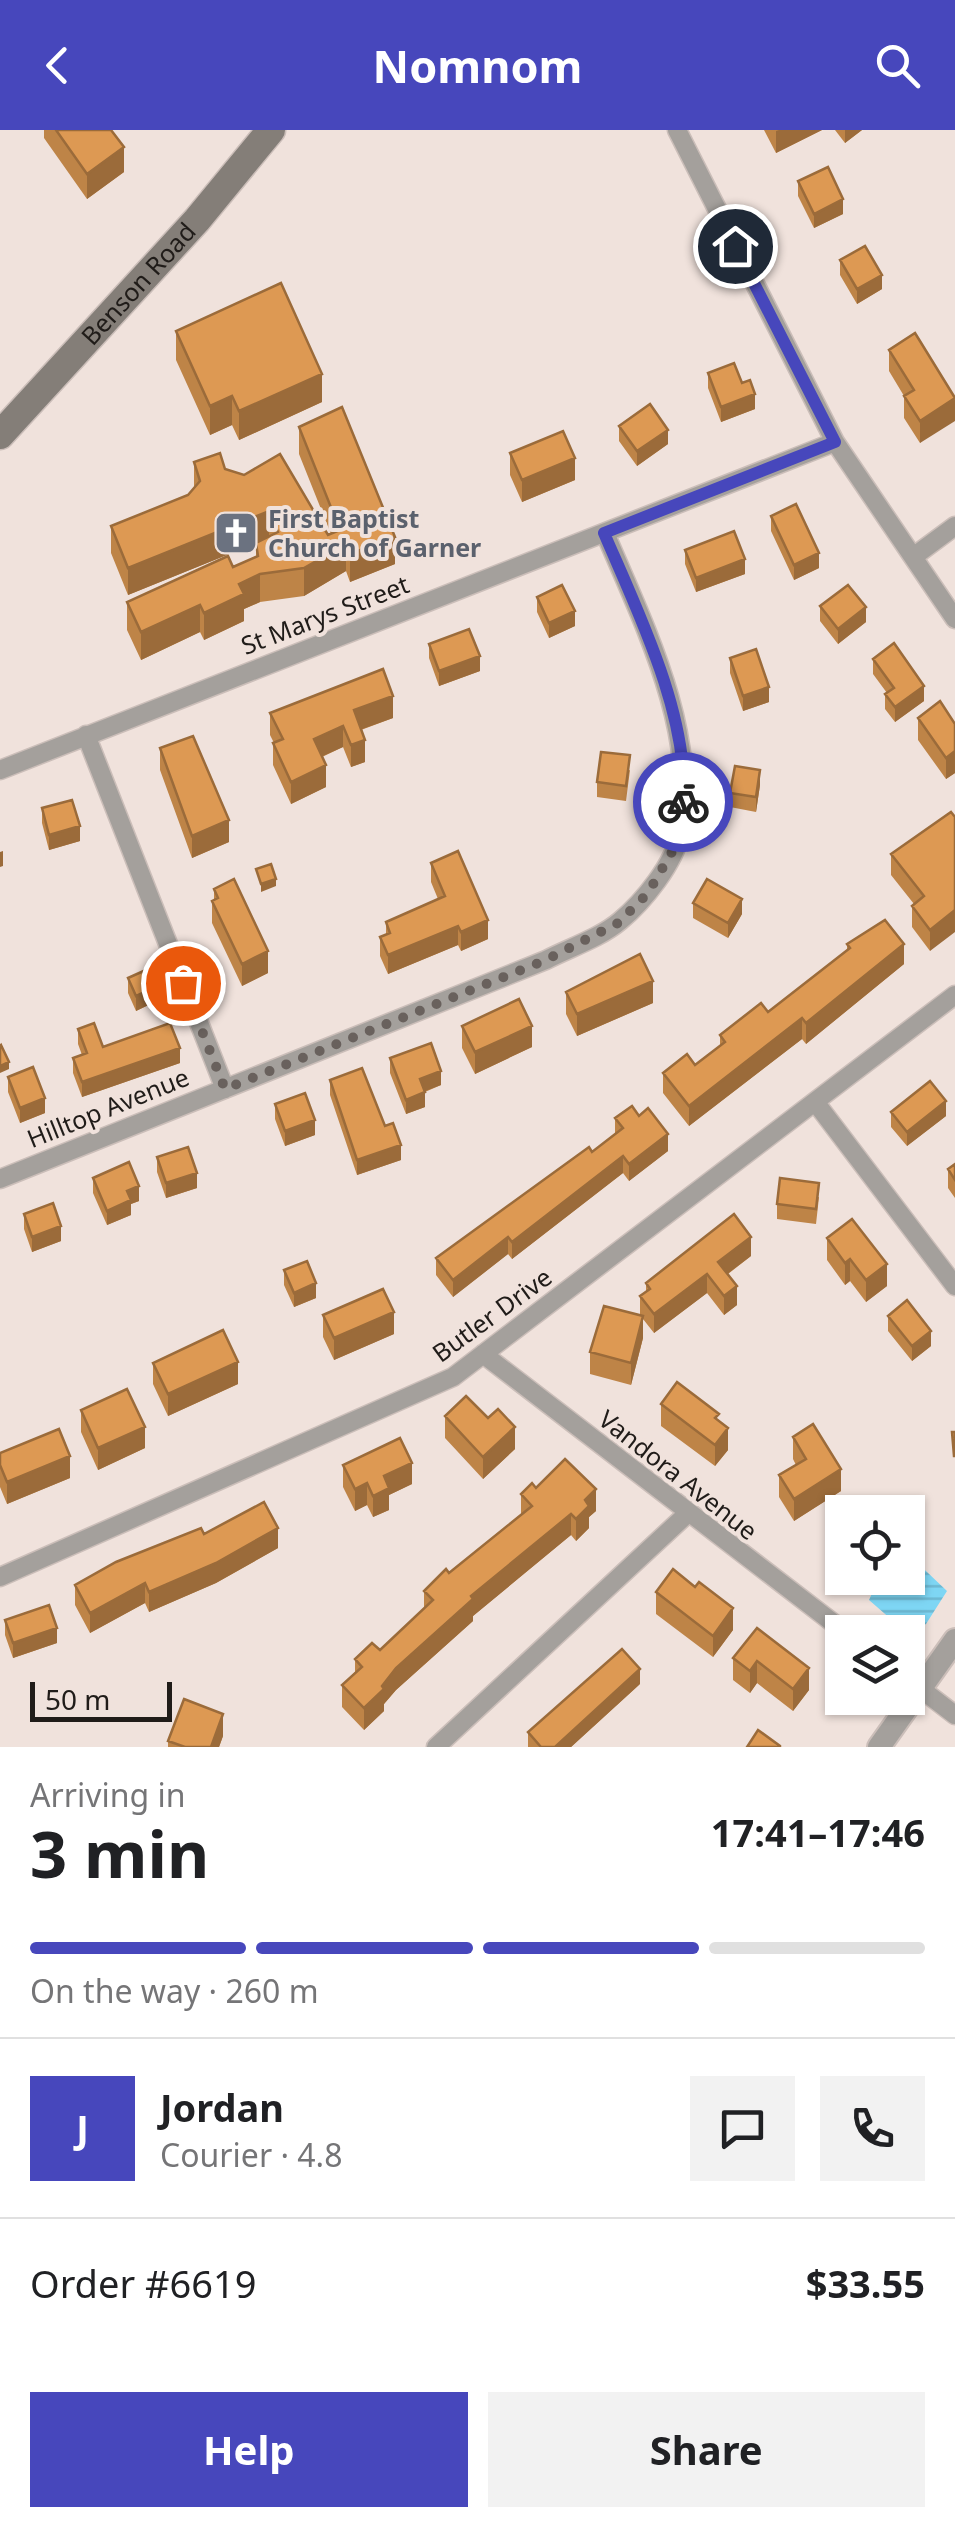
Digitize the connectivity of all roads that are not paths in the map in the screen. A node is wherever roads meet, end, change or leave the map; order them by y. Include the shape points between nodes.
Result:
1 (272, 130) edge
2 (678, 130) edge
3 (0, 435) edge
4 (835, 442) junction
5 (955, 526) edge
6 (604, 533) junction
7 (913, 557) junction
8 (955, 619) edge
9 (86, 735) junction
10 (0, 770) edge
11 (955, 995) edge
12 (225, 1089) junction
13 (816, 1103) junction
14 (0, 1179) edge
15 (955, 1286) edge
16 (483, 1354) junction
17 (687, 1514) junction
18 (0, 1577) edge
19 (825, 1617) edge
20 (955, 1640) edge
21 (925, 1672) edge
22 (925, 1692) edge
23 (897, 1715) edge
24 (955, 1715) edge
25 (436, 1747) edge
26 (880, 1747) edge

1 - 3 main road, Benson Road
2 - 4 street
4 - 6 street, St Marys Street
4 - 7 street
5 - 7 street
6 - 9 street, St Marys Street
6 - 12 street, Hilltop Avenue via 653,652 684,790 680,838 648,893 618,923 546,960
7 - 8 street
9 - 10 street, St Marys Street
9 - 12 street
11 - 13 street, Butler Drive
12 - 14 street, Hilltop Avenue
13 - 15 street
13 - 16 street, Butler Drive
16 - 17 street, Vandora Avenue
16 - 18 street, Butler Drive via 428,1390
17 - 19 street, Vandora Avenue
17 - 25 street
20 - 21 street
22 - 24 street
23 - 26 street

